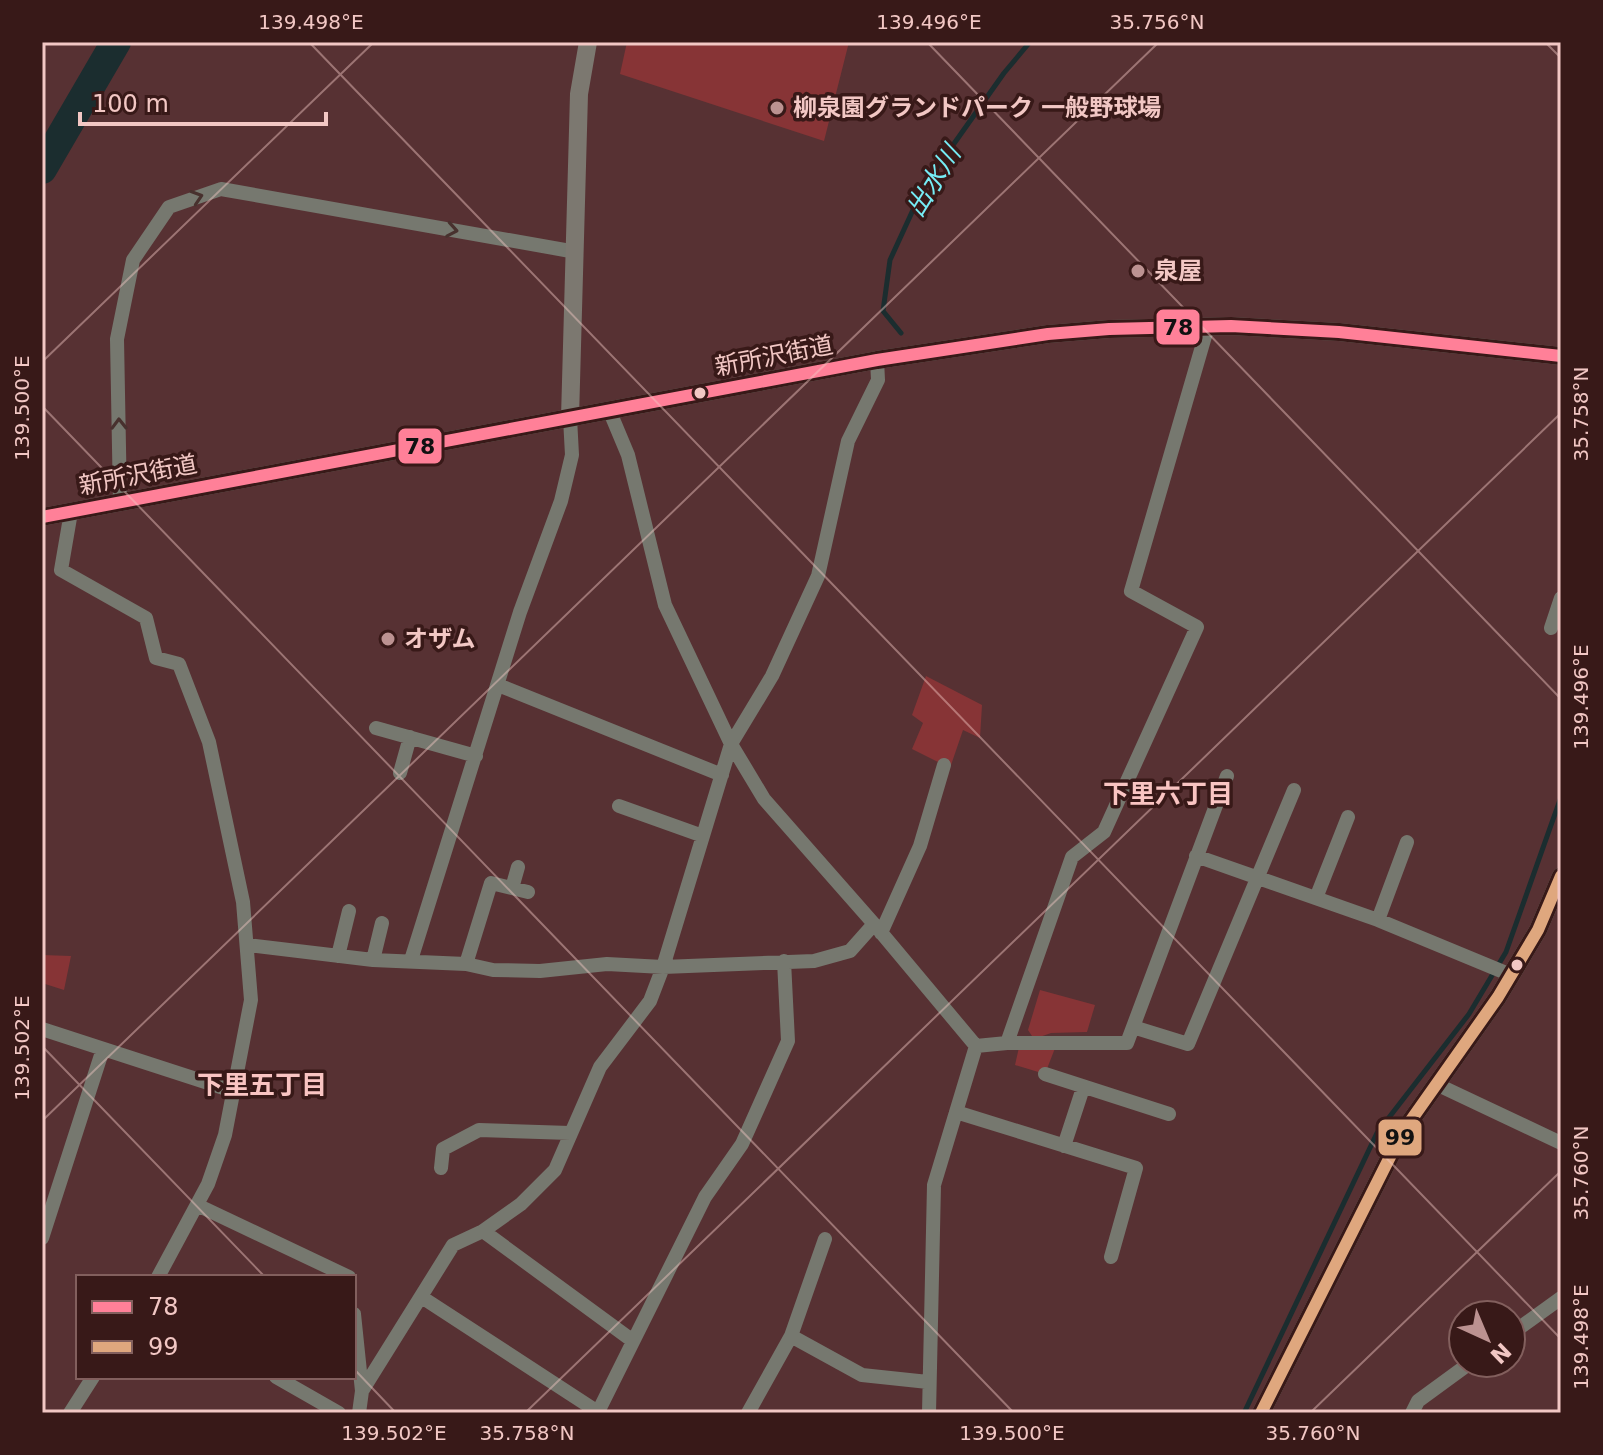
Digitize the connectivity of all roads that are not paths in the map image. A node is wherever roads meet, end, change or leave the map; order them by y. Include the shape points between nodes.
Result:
1 (588, 42) edge
2 (576, 252) junction
3 (1208, 326) junction
4 (1561, 356) edge
5 (877, 360) junction
6 (610, 412) junction
7 (570, 418) junction
8 (120, 502) junction
9 (71, 512) junction
10 (42, 517) edge
11 (1561, 598) edge
12 (1551, 628) dead end
13 (498, 685) junction
14 (376, 728) dead end
15 (410, 737) junction
16 (731, 744) junction
17 (476, 756) junction
18 (944, 765) dead end
19 (400, 773) dead end
20 (722, 775) junction
21 (1227, 776) dead end
22 (1294, 790) dead end
23 (619, 806) dead end
24 (1348, 817) dead end
25 (703, 836) junction
26 (1407, 842) dead end
27 (1196, 856) junction
28 (518, 867) dead end
29 (1561, 876) edge
30 (1257, 877) junction
31 (512, 888) junction
32 (528, 892) dead end
33 (1316, 898) junction
34 (349, 911) dead end
35 (1378, 920) junction
36 (382, 923) dead end
37 (878, 928) junction
38 (248, 945) junction
39 (338, 956) junction
40 (373, 960) junction
41 (411, 960) junction
42 (784, 961) junction
43 (466, 964) junction
44 (663, 967) junction
45 (1507, 973) junction
46 (1133, 1027) junction
47 (42, 1029) edge
48 (1007, 1043) junction
49 (976, 1046) junction
50 (103, 1049) junction
51 (1045, 1074) dead end
52 (1436, 1084) junction
53 (1083, 1088) junction
54 (233, 1091) junction
55 (956, 1112) junction
56 (1169, 1114) dead end
57 (570, 1133) junction
58 (1561, 1143) edge
59 (1064, 1146) junction
60 (441, 1168) dead end
61 (197, 1205) junction
62 (45, 1218) edge
63 (483, 1231) junction
64 (42, 1238) edge
65 (825, 1239) dead end
66 (1111, 1257) dead end
67 (159, 1275) edge
68 (345, 1275) edge
69 (423, 1298) junction
70 (1561, 1298) edge
71 (1527, 1322) edge
72 (791, 1336) junction
73 (633, 1341) junction
74 (356, 1352) edge
75 (92, 1379) edge
76 (280, 1379) edge
77 (1448, 1379) edge
78 (928, 1382) junction
79 (362, 1391) junction
80 (70, 1413) edge
81 (339, 1413) edge
82 (359, 1413) edge
83 (748, 1413) edge
84 (929, 1413) edge
85 (1261, 1413) edge
86 (1412, 1413) edge

1 - 2 street via 579,94
2 - 7 street
8 -> 2 street via 117,339 133,260 169,207 221,189
3 - 4 street, 新所沢街道 via 1339,332
3 - 5 street, 新所沢街道 via 1048,334
3 - 48 street via 1131,591 1197,627 1104,832 1072,857
5 - 6 street, 新所沢街道
5 - 16 street via 878,380 848,441 818,576 772,676
6 - 7 street, 新所沢街道
6 - 16 street via 628,455 665,605
7 - 8 street, 新所沢街道
7 - 13 street via 572,455 561,501
8 - 9 street, 新所沢街道
9 - 10 street, 新所沢街道
9 - 38 street via 61,570 146,618 156,658 179,664 209,742
11 - 12 street
13 - 17 street
13 - 20 street
14 - 15 street
15 - 17 street
15 - 19 street
16 - 20 street
16 - 37 street via 764,799
17 - 41 street
18 - 37 street via 920,846
20 - 25 street
21 - 27 street
22 - 30 street
23 - 25 street
24 - 33 street
25 - 44 street
26 - 35 street
27 - 30 street
27 - 46 street
28 - 31 street
29 - 45 street via 1538,930
30 - 33 street
30 - 46 street via 1188,1044
31 - 32 street
31 - 43 street via 491,883
33 - 35 street
34 - 39 street
35 - 45 street
36 - 40 street
37 - 42 street via 850,951 814,961
37 - 49 street
38 - 39 street
38 - 54 street via 251,1000
39 - 40 street
40 - 41 street
41 - 43 street
42 - 44 street
42 - 73 street via 788,1041 742,1144 705,1197
43 - 44 street via 525,971 607,964
44 - 57 street via 650,1001 600,1067
45 - 52 street
46 - 48 street via 1127,1043
47 - 50 street
48 - 49 street
49 - 55 street
50 - 54 street
50 - 62 street
51 - 53 street
52 - 58 street
52 - 85 street via 1402,1133
53 - 56 street
53 - 59 street
54 - 61 street via 225,1135
55 - 59 street
55 - 78 street via 934,1185
57 - 60 street via 479,1130 443,1149
57 - 63 street via 555,1170
59 - 66 street via 1136,1168
61 - 67 street
61 - 68 street
62 - 64 street
63 - 69 street via 453,1245
63 - 73 street
65 - 72 street
69 - 73 street via 598,1412
69 - 79 street
70 - 71 street
72 - 78 street via 862,1375
72 - 83 street
74 - 79 street
75 - 80 street
76 - 81 street
77 - 86 street via 1418,1401
78 - 84 street
79 - 82 street

